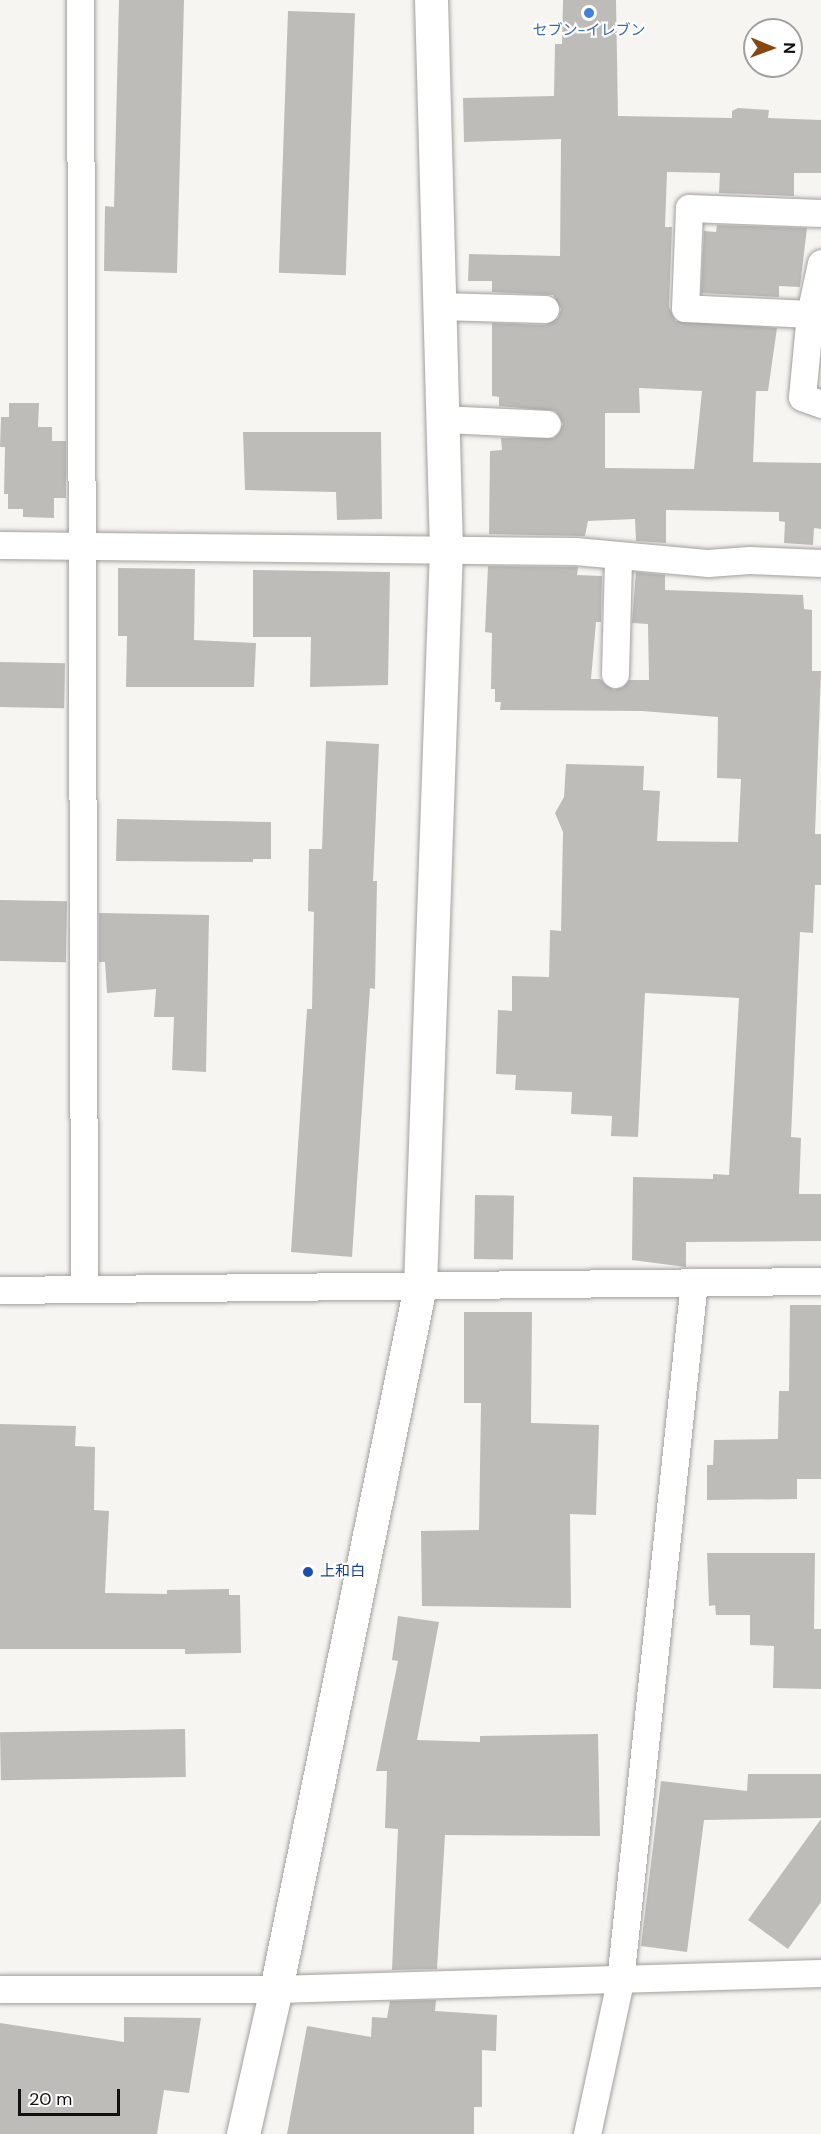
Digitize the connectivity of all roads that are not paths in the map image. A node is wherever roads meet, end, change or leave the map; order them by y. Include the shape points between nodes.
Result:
1 (80, 0) edge
2 (431, 0) edge
3 (821, 213) edge
4 (821, 263) edge
5 (439, 306) junction
6 (545, 309) dead end
7 (810, 314) junction
8 (821, 404) edge
9 (442, 419) junction
10 (547, 423) dead end
11 (0, 545) edge
12 (82, 546) junction
13 (446, 549) junction
14 (618, 556) junction
15 (821, 563) edge
16 (615, 674) dead end
17 (821, 1281) edge
18 (694, 1282) junction
19 (420, 1286) junction
20 (84, 1289) junction
21 (0, 1290) edge
22 (821, 1973) edge
23 (620, 1981) junction
24 (0, 1989) edge
25 (276, 1989) junction
26 (243, 2134) edge
27 (586, 2134) edge

1 - 12 street
2 - 5 street
3 - 7 street via 689,208 685,308
4 - 7 street
5 - 6 street
5 - 9 street
7 - 8 street via 802,397
9 - 10 street
9 - 13 street
11 - 12 street
12 - 13 street
12 - 20 street
13 - 14 street via 575,551
13 - 19 street
14 - 15 street via 708,563
14 - 16 street
17 - 18 street
18 - 19 street
18 - 23 street
19 - 20 street
19 - 25 street
20 - 21 street
22 - 23 street
23 - 25 street
23 - 27 street
24 - 25 street
25 - 26 street

